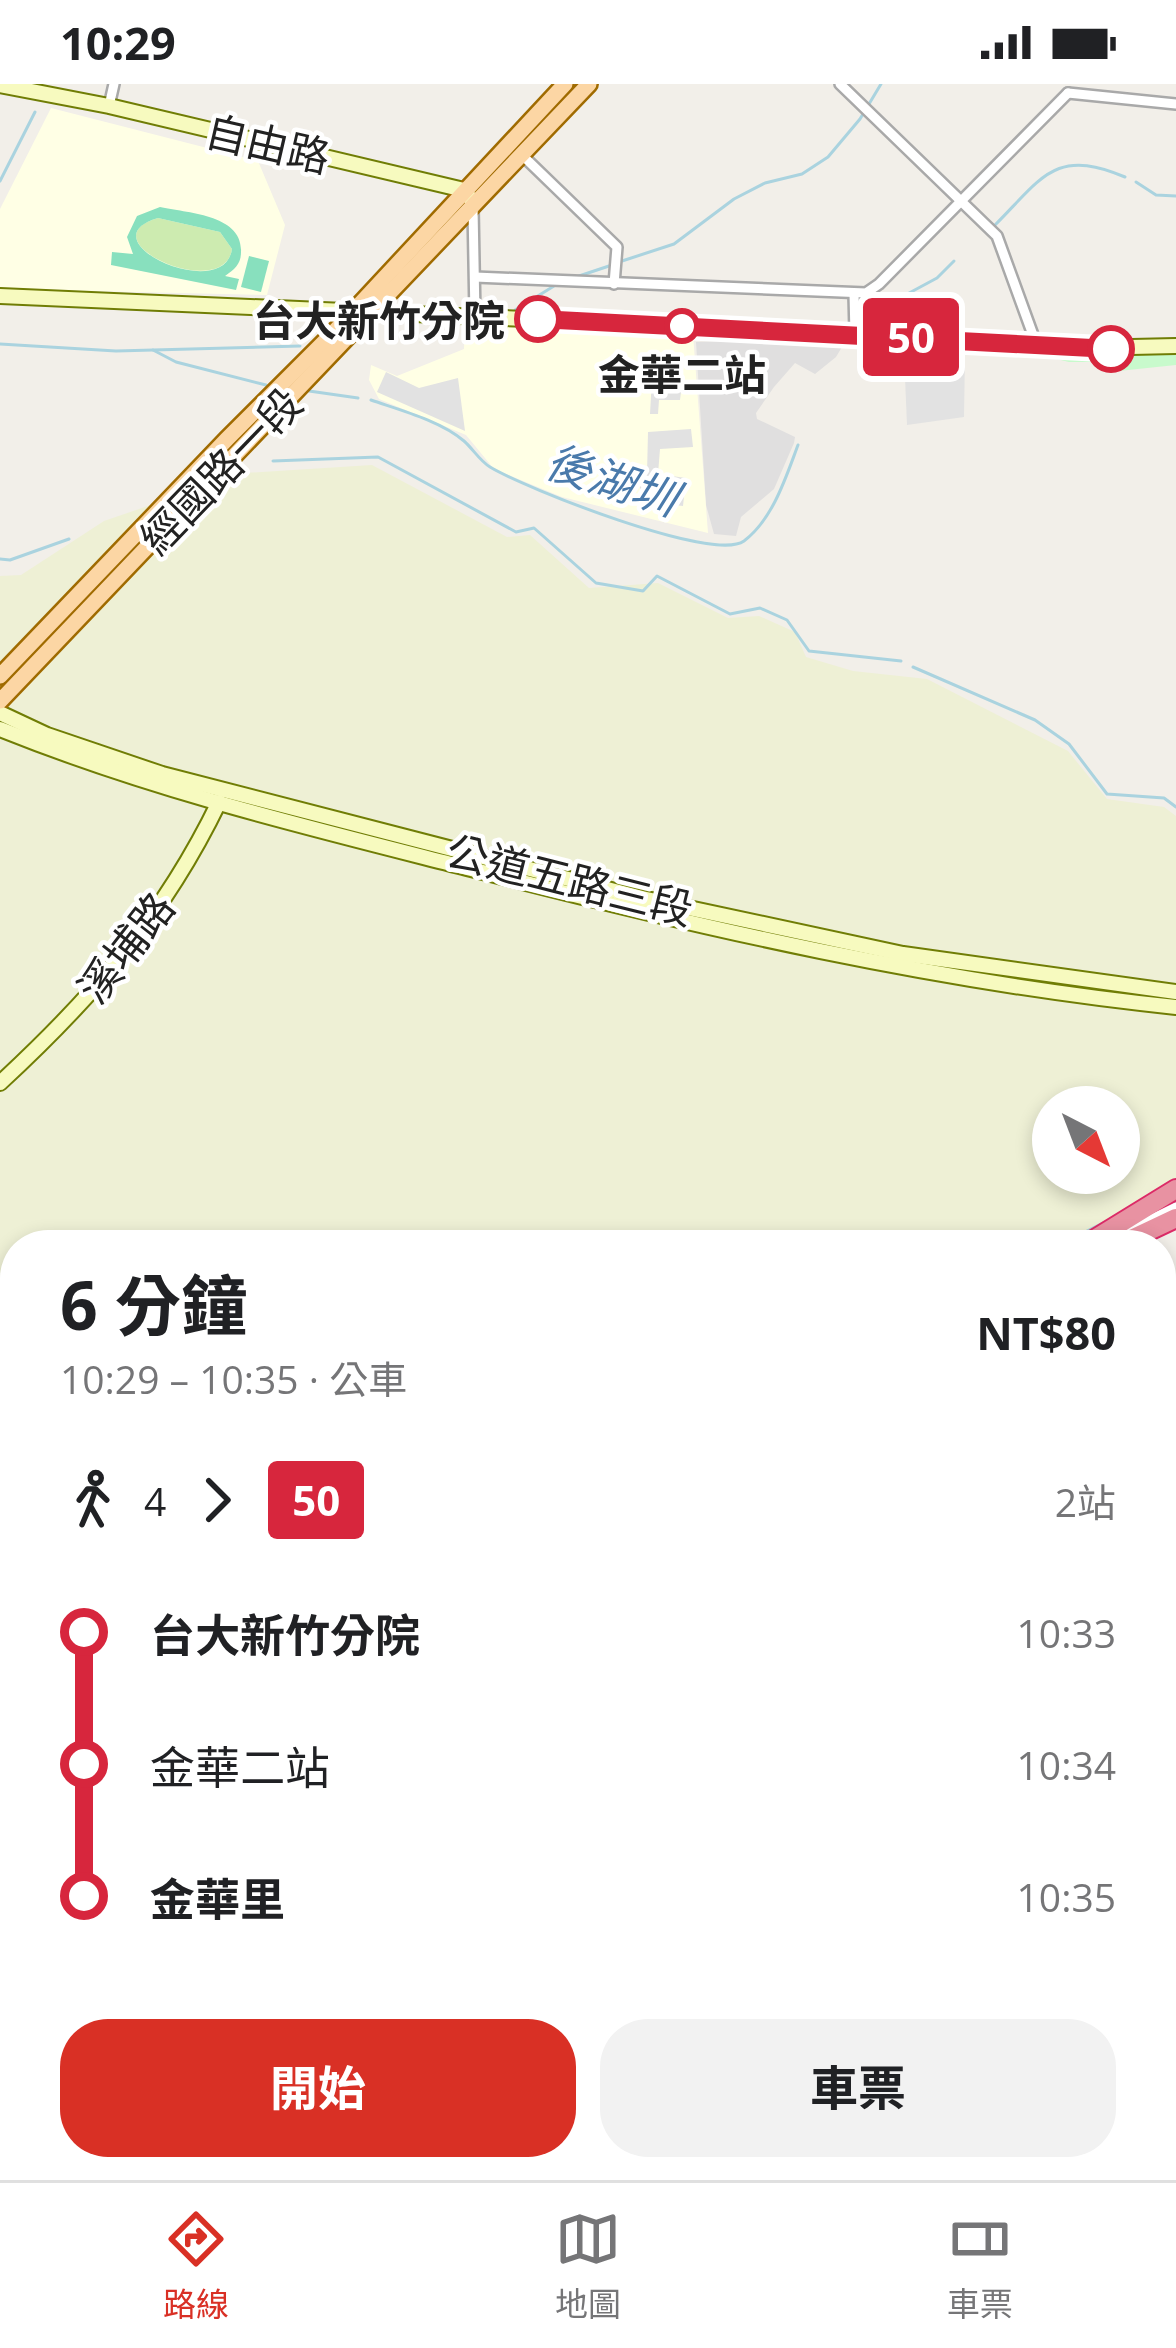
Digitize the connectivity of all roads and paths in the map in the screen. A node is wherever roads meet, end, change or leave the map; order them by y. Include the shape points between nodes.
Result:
1 (114, 84) edge
2 (565, 84) edge
3 (589, 84) edge
4 (840, 84) edge
5 (0, 85) edge
6 (1068, 89) edge
7 (1176, 104) edge
8 (109, 106) junction
9 (521, 154) junction
10 (469, 196) junction
11 (962, 200) junction
12 (475, 277) junction
13 (614, 284) junction
14 (854, 294) junction
15 (0, 296) edge
16 (352, 311) junction
17 (373, 311) junction
18 (475, 316) junction
19 (855, 334) junction
20 (1037, 346) junction
21 (1176, 346) edge
22 (0, 676) edge
23 (0, 701) edge
24 (0, 712) edge
25 (0, 729) edge
26 (221, 799) junction
27 (1176, 990) edge
28 (1150, 996) junction
29 (1176, 1009) edge
30 (0, 1083) edge
31 (1176, 1189) edge
32 (1176, 1207) edge
33 (1176, 1218) edge
34 (1109, 1230) edge
35 (1139, 1230) edge
36 (1147, 1230) edge

1 - 8 street
2 - 10 main road, 經國路一段
3 - 9 main road, 經國路一段
4 - 11 street
5 - 8 street, 自由路
6 - 7 street
6 - 11 street
8 - 10 street, 自由路
9 - 10 main road, 經國路一段
9 - 13 street via 617,247
10 - 12 street
10 - 16 main road, 經國路一段
10 - 17 main road, 經國路一段
11 - 14 street via 879,284
11 - 20 street via 997,236
12 - 13 street
12 - 18 street
13 - 14 street
14 - 19 street
15 - 16 street
16 - 17 street
16 - 22 main road, 經國路一段
17 - 18 street
17 - 23 main road, 經國路一段
18 - 19 street
19 - 20 street
20 - 21 street
24 - 26 street, 公道五路三段
25 - 26 street, 公道五路三段 via 84,763
26 - 28 street, 公道五路三段 via 783,931 997,975
26 - 30 street, 溪埔路 via 135,944
27 - 28 street, 公道五路三段
28 - 29 street, 公道五路三段
31 - 34 highway
32 - 35 street
33 - 36 highway

